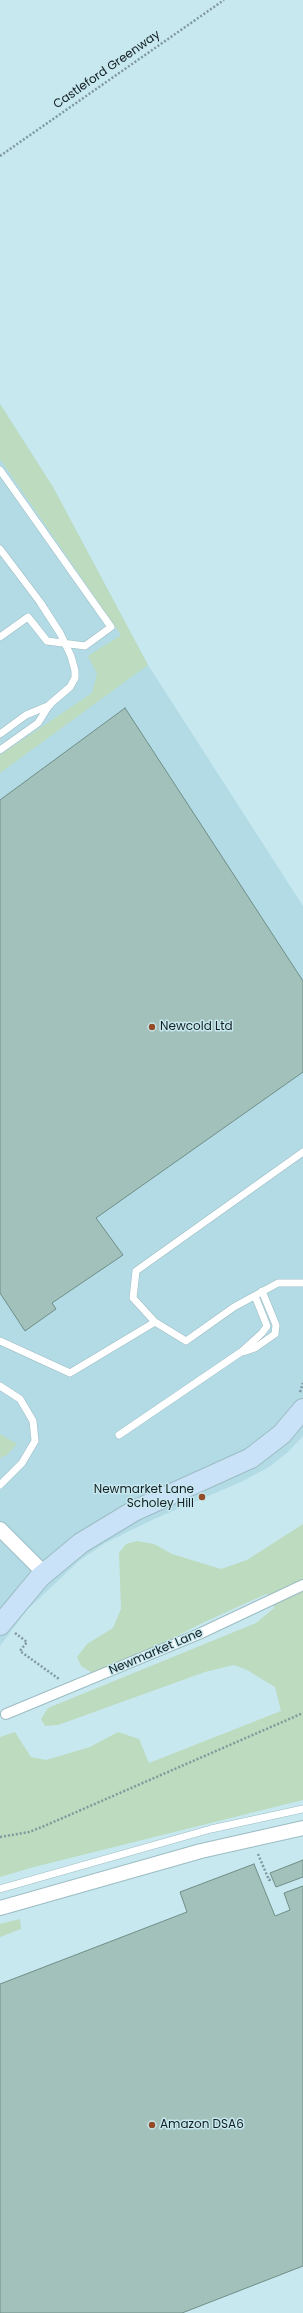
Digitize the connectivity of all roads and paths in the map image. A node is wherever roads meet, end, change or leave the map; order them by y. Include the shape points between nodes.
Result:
1 (224, 0) edge
2 (0, 156) edge
3 (0, 470) edge
4 (0, 549) edge
5 (0, 637) edge
6 (66, 643) junction
7 (50, 704) junction
8 (0, 734) edge
9 (0, 750) edge
10 (303, 1152) edge
11 (303, 1283) edge
12 (262, 1291) junction
13 (255, 1296) junction
14 (155, 1322) junction
15 (0, 1341) edge
16 (241, 1352) junction
17 (0, 1386) edge
18 (303, 1409) edge
19 (120, 1435) dead end
20 (0, 1485) edge
21 (0, 1529) edge
22 (44, 1573) junction
23 (303, 1585) edge
24 (6, 1628) edge
25 (71, 1688) junction
26 (303, 1713) edge
27 (6, 1714) dead end
28 (303, 1809) edge
29 (303, 1828) edge
30 (0, 1837) edge
31 (256, 1850) dead end
32 (273, 1880) dead end
33 (0, 1889) edge
34 (0, 1908) edge

1 - 2 path, Castleford Greenway
3 - 6 lane via 111,627 85,646
4 - 6 lane via 40,602
5 - 6 lane via 28,617 47,641
6 - 7 lane via 75,678 70,687
7 - 8 lane via 26,715
7 - 9 lane via 38,723
10 - 14 lane via 136,1271 133,1298
11 - 12 lane via 278,1283
12 - 13 lane
12 - 16 lane via 276,1325 275,1334 255,1348
13 - 14 lane via 234,1307 186,1341
13 - 16 lane via 267,1326
14 - 15 lane via 70,1373
16 - 19 lane
17 - 20 lane via 20,1399 33,1421 34,1441 22,1463
18 - 22 main road via 282,1434 251,1458 128,1514 81,1543
21 - 22 street
22 - 24 main road via 21,1598
23 - 25 street, Newmarket Lane via 205,1632
24 - 25 path via 27,1642 20,1652
25 - 27 street, Newmarket Lane
26 - 30 path via 42,1827
28 - 33 lane via 211,1829
29 - 34 street via 201,1851
31 - 32 path via 269,1880

